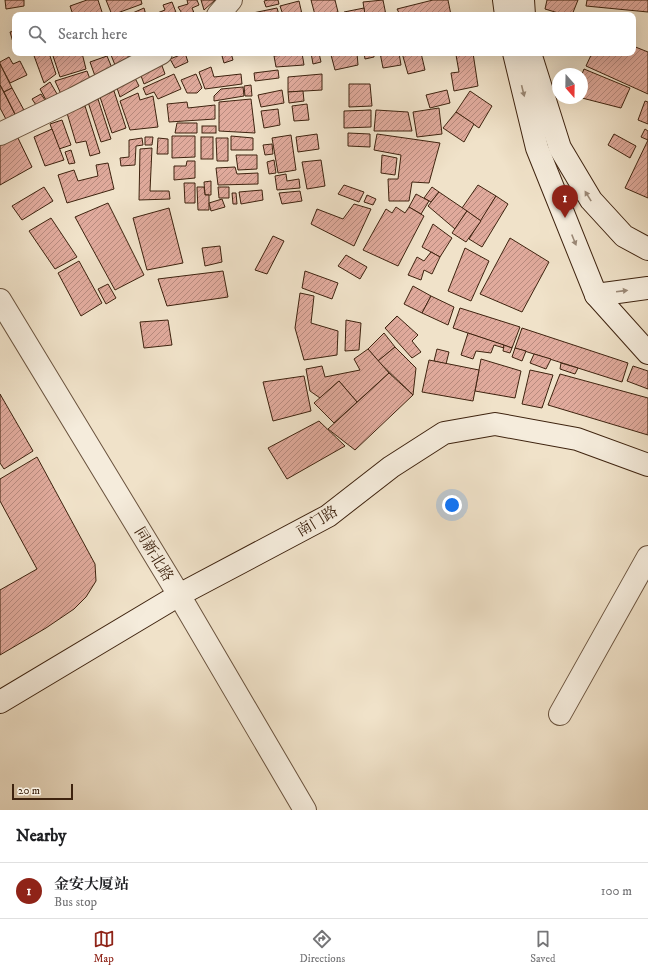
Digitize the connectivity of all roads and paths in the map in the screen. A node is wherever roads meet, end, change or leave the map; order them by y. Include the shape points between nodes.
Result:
1 (231, 0) edge
2 (504, 0) edge
3 (523, 0) edge
4 (221, 12) edge
5 (506, 12) edge
6 (524, 12) edge
7 (155, 56) edge
8 (515, 56) edge
9 (531, 56) edge
10 (0, 134) edge
11 (648, 249) edge
12 (648, 288) edge
13 (596, 295) junction
14 (0, 300) edge
15 (648, 353) edge
16 (648, 466) edge
17 (648, 557) edge
18 (179, 595) junction
19 (0, 702) edge
20 (560, 714) dead end
21 (305, 810) edge

1 - 4 main road
2 - 5 main road
3 - 6 main road
7 - 10 main road
8 -> 13 main road via 536,148
11 -> 9 main road via 624,236 591,200 560,148
13 -> 12 main road
13 - 15 main road
14 - 18 main road, 同新北路
16 - 18 main road, 南门路 via 577,440 495,424 444,433 392,467 328,516
17 - 20 main road
18 - 19 main road, 南门路
18 - 21 main road, 同新北路

